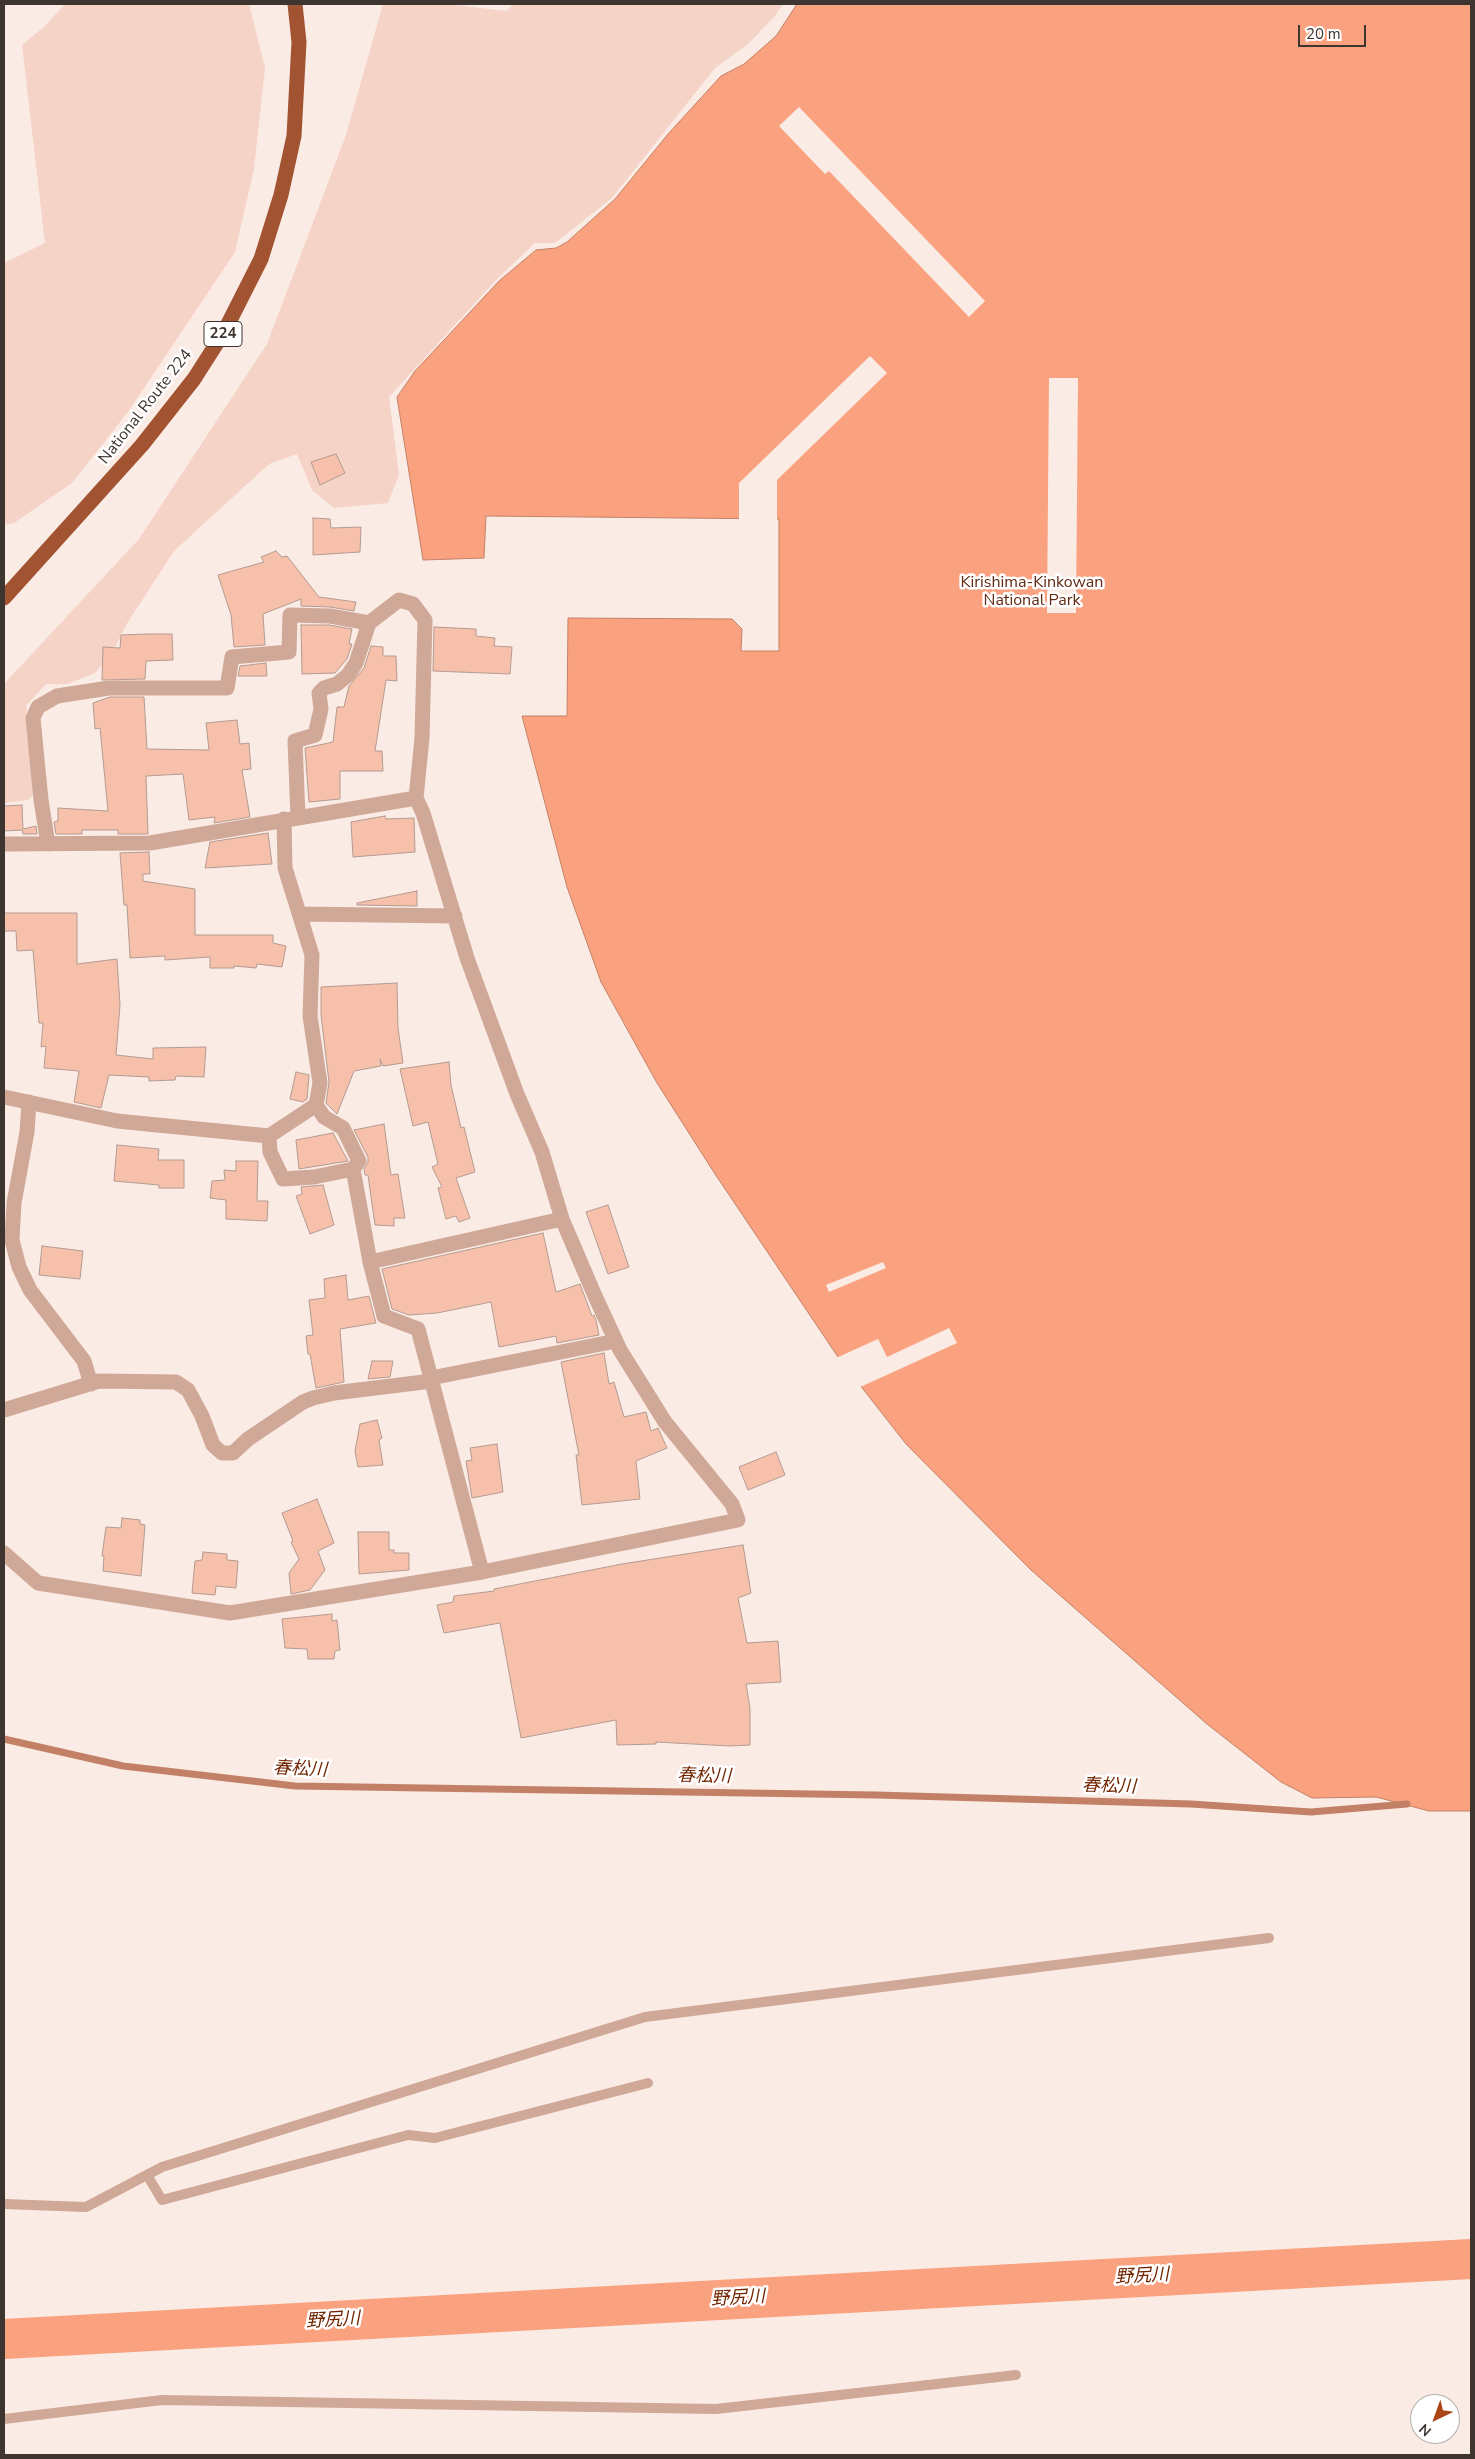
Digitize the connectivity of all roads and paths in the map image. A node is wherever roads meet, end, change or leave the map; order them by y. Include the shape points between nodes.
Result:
1 (295, 4) edge
2 (4, 598) edge
3 (369, 623) junction
4 (416, 798) junction
5 (291, 818) junction
6 (4, 844) edge
7 (48, 844) junction
8 (300, 914) junction
9 (455, 916) junction
10 (4, 1097) edge
11 (29, 1102) junction
12 (316, 1105) junction
13 (269, 1136) junction
14 (353, 1169) junction
15 (562, 1219) junction
16 (370, 1262) junction
17 (616, 1341) junction
18 (431, 1379) junction
19 (91, 1384) junction
20 (4, 1410) edge
21 (4, 1552) edge
22 (482, 1572) junction
23 (1269, 1938) dead end
24 (648, 2083) dead end
25 (147, 2175) junction
26 (4, 2204) edge
27 (1016, 2375) dead end
28 (4, 2419) edge

1 - 2 highway, National Route 224 / 224 via 299,42 294,136 282,195 261,259 224,332 194,379 142,445
3 - 4 street via 399,600 413,604 425,620 422,738
3 - 5 street via 356,663 337,684 319,693 321,709 315,735 295,741
3 - 7 street via 330,616 290,615 289,652 232,657 227,688 108,688 57,696 38,707 33,718 40,800
4 - 5 street
4 - 9 street
5 - 7 street via 150,843
5 - 8 street via 285,868
6 - 7 street
8 - 9 street
8 - 12 street via 312,954 310,1016 320,1083
9 - 15 street via 466,958 552,1181
10 - 11 street
11 - 13 street via 117,1121
11 - 19 street via 28,1132 14,1203 12,1240 19,1267 30,1290 84,1361
12 - 13 street
12 - 14 street via 324,1117 343,1128 360,1161
13 - 14 street via 270,1152 283,1179
14 - 16 street
15 - 16 street
15 - 17 street
16 - 18 street via 384,1316 418,1329
17 - 18 street
17 - 22 street via 665,1422 732,1504 738,1520
18 - 19 street via 313,1398 248,1439 233,1453 222,1453 213,1445 188,1390 176,1382
18 - 22 street
19 - 20 street
21 - 22 street via 38,1583 230,1613
23 - 25 lane via 644,2017 162,2167
24 - 25 lane via 435,2138 408,2135 162,2200
25 - 26 lane via 86,2206
27 - 28 lane via 716,2410 162,2400

